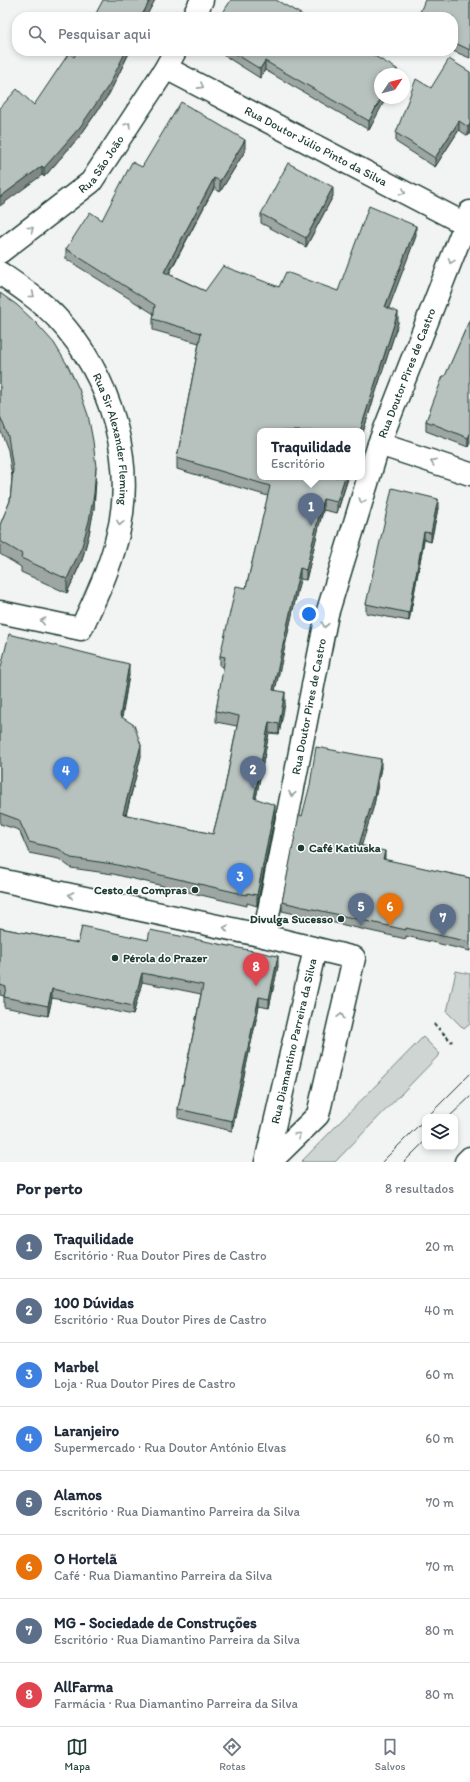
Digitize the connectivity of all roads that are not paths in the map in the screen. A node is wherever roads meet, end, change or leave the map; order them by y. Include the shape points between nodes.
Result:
1 (202, 0) edge
2 (196, 12) edge
3 (171, 59) edge
4 (468, 218) edge
5 (0, 252) edge
6 (0, 273) edge
7 (379, 444) junction
8 (470, 474) edge
9 (0, 612) edge
10 (0, 880) edge
11 (264, 936) junction
12 (315, 949) junction
13 (470, 1158) edge
14 (266, 1162) edge
15 (270, 1162) edge
16 (466, 1162) edge

1 - 2 street
3 -> 4 street, Rua Doutor Júlio Pinto da Silva
5 -> 3 street, Rua São João via 91,182
4 -> 7 street, Rua Doutor Pires de Castro
6 -> 9 street, Rua Sir Alexander Fleming via 34,297 56,318 92,366 115,421 121,450 123,481 117,541 108,570 81,629
8 -> 7 street
7 -> 11 street, Rua Doutor Pires de Castro via 327,614
11 -> 10 street
11 - 12 street
12 - 14 street, Rua Diamantino Parreira da Silva
15 -> 12 street, Rua Diamantino Parreira da Silva via 318,1115 354,958
13 - 16 street

